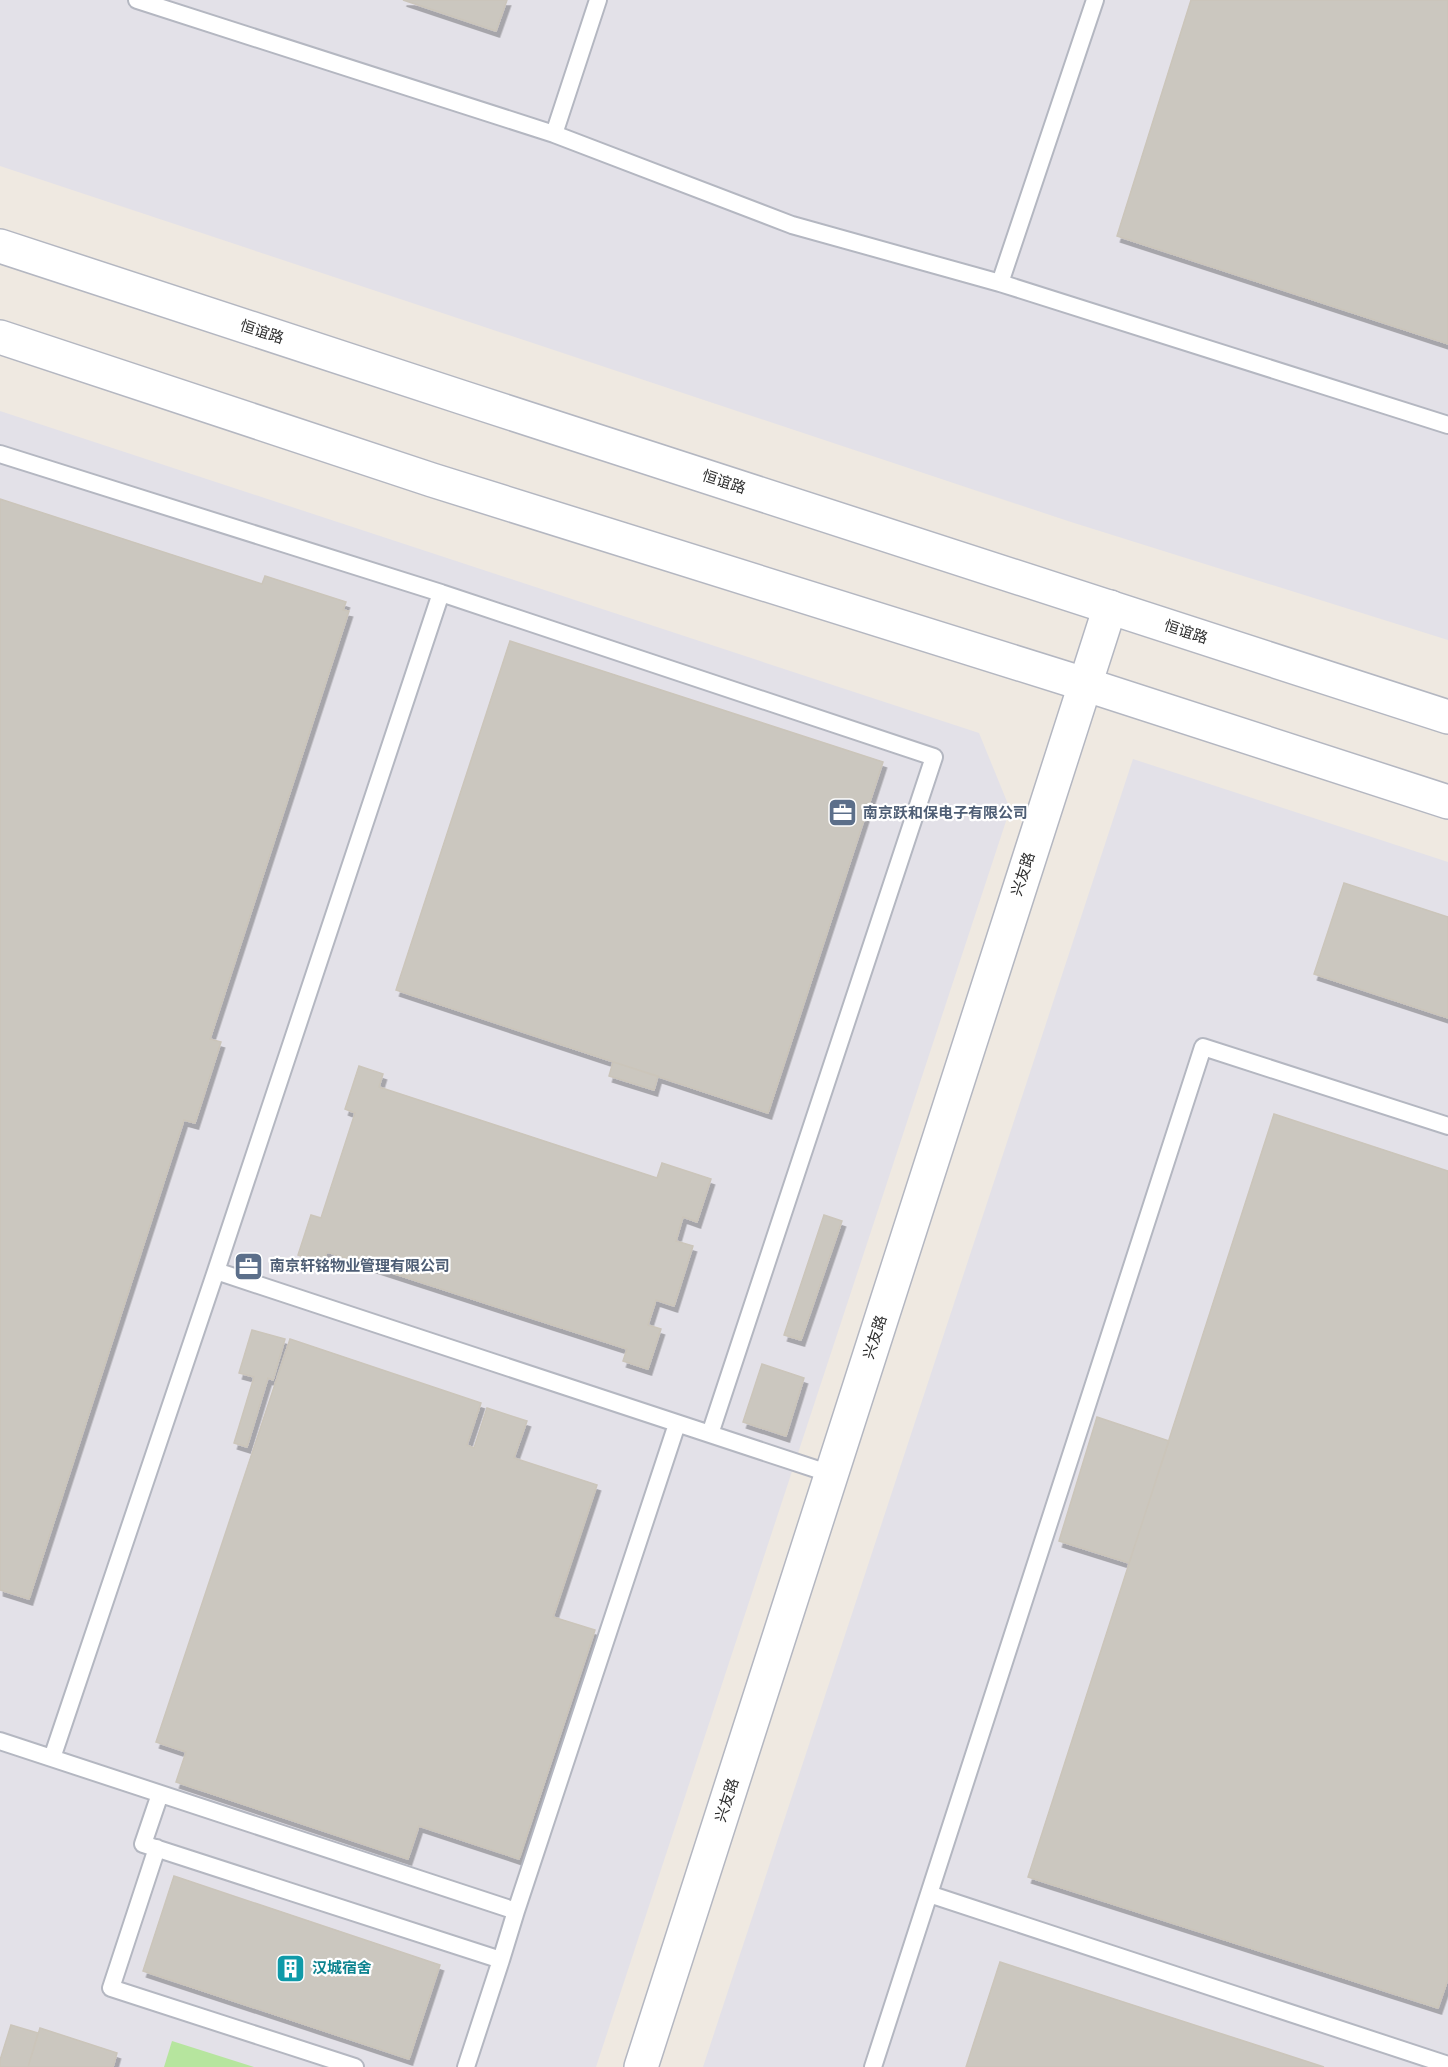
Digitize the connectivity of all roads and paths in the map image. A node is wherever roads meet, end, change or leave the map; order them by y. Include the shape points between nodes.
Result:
1 (137, 0) edge
2 (598, 0) edge
3 (1095, 0) edge
4 (554, 134) junction
5 (0, 246) edge
6 (1000, 283) junction
7 (0, 337) edge
8 (1448, 425) edge
9 (0, 454) edge
10 (441, 593) junction
11 (1110, 607) junction
12 (1084, 684) junction
13 (1448, 717) edge
14 (1448, 802) edge
15 (1448, 1126) edge
16 (216, 1271) junction
17 (677, 1424) junction
18 (710, 1434) junction
19 (831, 1474) junction
20 (0, 1741) edge
21 (52, 1758) junction
22 (160, 1794) junction
23 (157, 1848) junction
24 (929, 1894) junction
25 (516, 1911) junction
26 (501, 1960) junction
27 (1448, 2065) edge
28 (355, 2067) edge
29 (466, 2067) edge
30 (641, 2067) edge
31 (873, 2067) edge

1 - 4 lane
2 - 4 lane
3 - 6 lane
4 - 6 lane via 792,225
5 - 11 main road, 恒谊路
6 - 8 lane
7 - 12 main road via 432,480
9 - 10 lane
10 - 16 lane
10 - 18 lane via 934,757
11 - 12 main road, 兴友路
11 - 13 main road, 恒谊路
12 - 14 main road
12 - 19 main road, 兴友路
15 - 24 lane via 1203,1047
16 - 17 lane
16 - 21 lane
17 - 18 lane
17 - 25 lane
18 - 19 lane
19 - 30 main road, 兴友路
20 - 21 lane
21 - 22 lane
22 - 23 lane via 143,1844
22 - 25 lane
23 - 26 lane
23 - 28 lane via 111,1988
24 - 27 lane
24 - 31 lane
25 - 26 lane
26 - 29 lane

